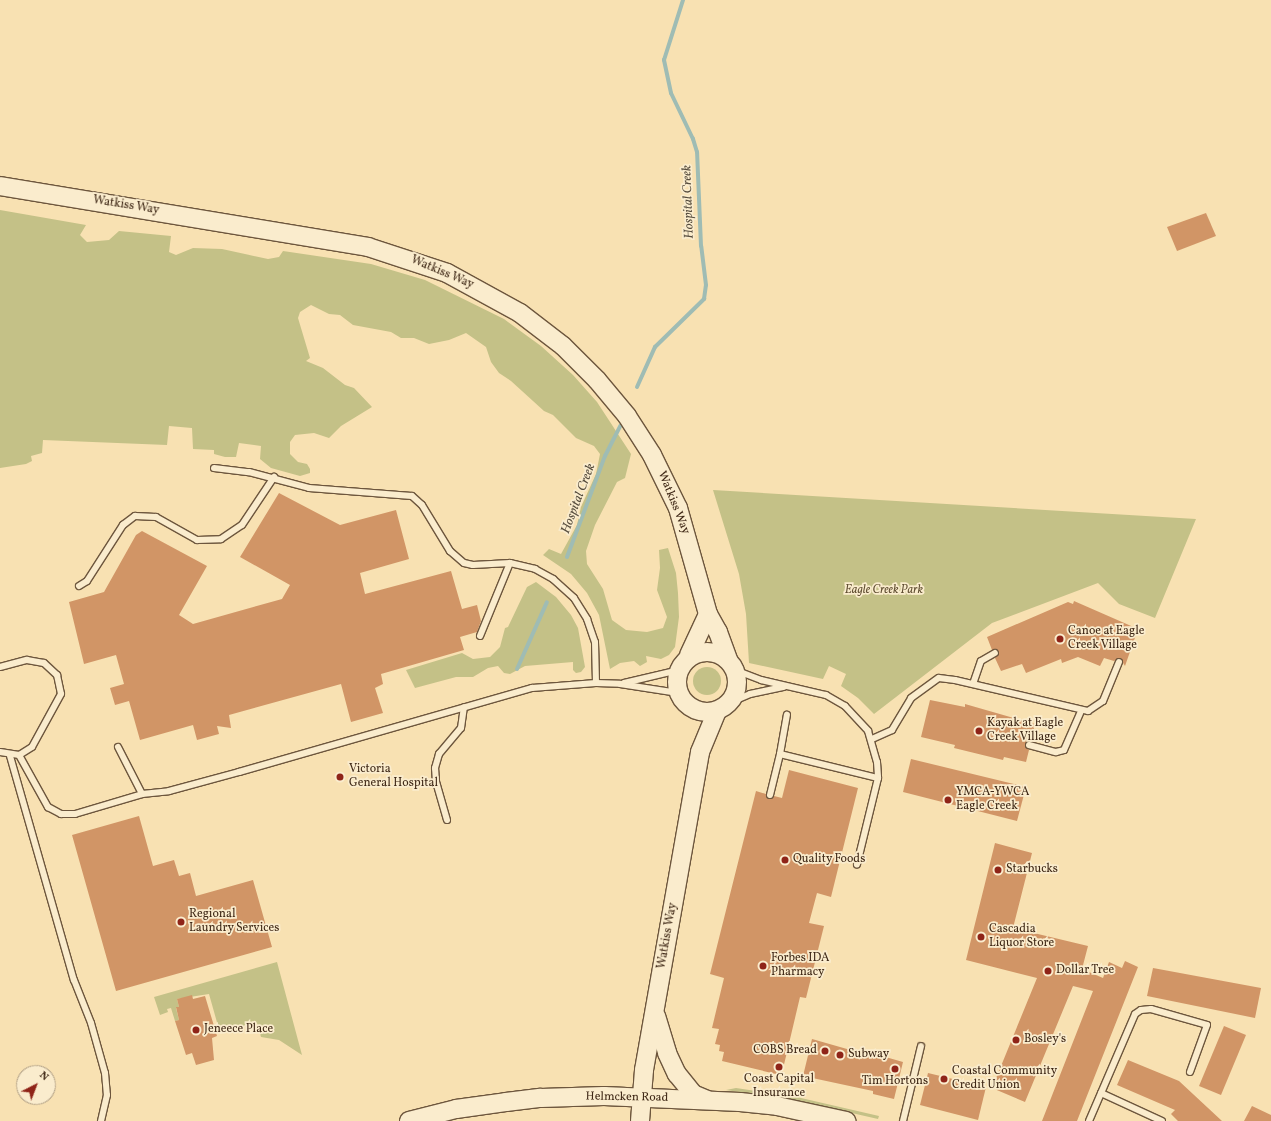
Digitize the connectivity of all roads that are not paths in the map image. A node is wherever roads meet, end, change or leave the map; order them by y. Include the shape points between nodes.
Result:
1 (0, 186) edge
2 (214, 468) dead end
3 (274, 477) junction
4 (510, 563) junction
5 (79, 586) dead end
6 (708, 614) junction
7 (480, 636) dead end
8 (995, 653) dead end
9 (690, 655) junction
10 (1119, 662) dead end
11 (732, 666) junction
12 (0, 667) edge
13 (678, 670) junction
14 (596, 683) junction
15 (620, 684) junction
16 (973, 684) junction
17 (787, 686) junction
18 (678, 693) junction
19 (464, 707) junction
20 (723, 707) junction
21 (696, 711) junction
22 (1081, 711) junction
23 (787, 715) dead end
24 (387, 730) junction
25 (389, 737) dead end
26 (872, 739) junction
27 (351, 740) junction
28 (1029, 745) dead end
29 (118, 747) dead end
30 (353, 748) dead end
31 (315, 750) junction
32 (0, 752) edge
33 (700, 752) junction
34 (780, 754) junction
35 (19, 755) junction
36 (10, 756) junction
37 (317, 758) dead end
38 (278, 761) junction
39 (280, 768) dead end
40 (243, 771) junction
41 (245, 778) dead end
42 (878, 778) junction
43 (142, 794) junction
44 (770, 795) dead end
45 (447, 820) dead end
46 (857, 864) dead end
47 (655, 1009) junction
48 (921, 1046) dead end
49 (1190, 1072) dead end
50 (1101, 1093) junction
51 (642, 1098) junction
52 (707, 1100) junction
53 (101, 1121) edge
54 (409, 1121) edge
55 (640, 1121) edge
56 (846, 1121) edge
57 (903, 1121) edge
58 (1089, 1121) edge
59 (1162, 1121) edge

1 - 6 street, Watkiss Way via 368,247 421,262 496,298 542,329 569,352 607,391 636,429 660,469 678,508
2 - 3 lane
3 - 4 lane via 309,488 406,494 422,505 450,551 464,563
3 - 5 lane via 242,525 221,539 196,540 156,516 134,516 123,525 87,581
4 - 7 lane
4 - 14 lane via 544,573 574,598 587,619 595,642
6 - 9 street
6 - 11 street, Watkiss Way
8 - 16 lane via 981,661
9 - 11 street via 710,651 719,654
9 - 13 street
10 - 22 lane via 1103,701 1093,709
11 - 17 lane
11 - 20 street via 737,682 735,693
12 - 35 lane via 27,660 38,661 54,672 60,687 59,702 39,737 32,748
13 - 15 lane
13 - 18 street
14 - 15 lane
14 - 19 lane via 532,688
15 - 18 lane
16 - 22 lane
16 - 26 lane via 945,678 934,680 906,703 892,730
17 - 20 lane via 756,692
17 - 26 lane via 835,700 854,714
18 - 21 street via 685,704
19 - 24 lane
19 - 45 lane via 461,728 439,754 435,768 436,782
20 - 21 street
20 - 33 street, Watkiss Way
21 - 33 street, Watkiss Way
22 - 28 lane via 1064,750 1056,752
23 - 34 lane
24 - 25 lane
24 - 27 lane
26 - 42 lane
27 - 30 lane
27 - 31 lane
29 - 43 lane
31 - 37 lane
31 - 38 lane
32 - 36 lane
33 - 47 street, Watkiss Way
34 - 42 lane
34 - 44 lane
35 - 36 lane
35 - 43 lane via 43,801 61,814 75,814
36 - 53 lane via 74,980 91,1022 105,1074 106,1100
38 - 39 lane
38 - 40 lane
40 - 41 lane
40 - 43 lane via 169,791
42 - 46 lane
47 - 51 street, Watkiss Way
47 - 52 street via 667,1053 677,1074 693,1094
48 - 57 lane
49 - 50 lane via 1207,1025 1150,1009 1142,1010 1134,1014
50 - 58 lane
50 - 59 lane
51 - 52 street, Helmcken Road
51 - 54 street, Helmcken Road via 541,1098 456,1109
51 - 55 street, Watkiss Way
52 - 56 street, Helmcken Road via 777,1106

